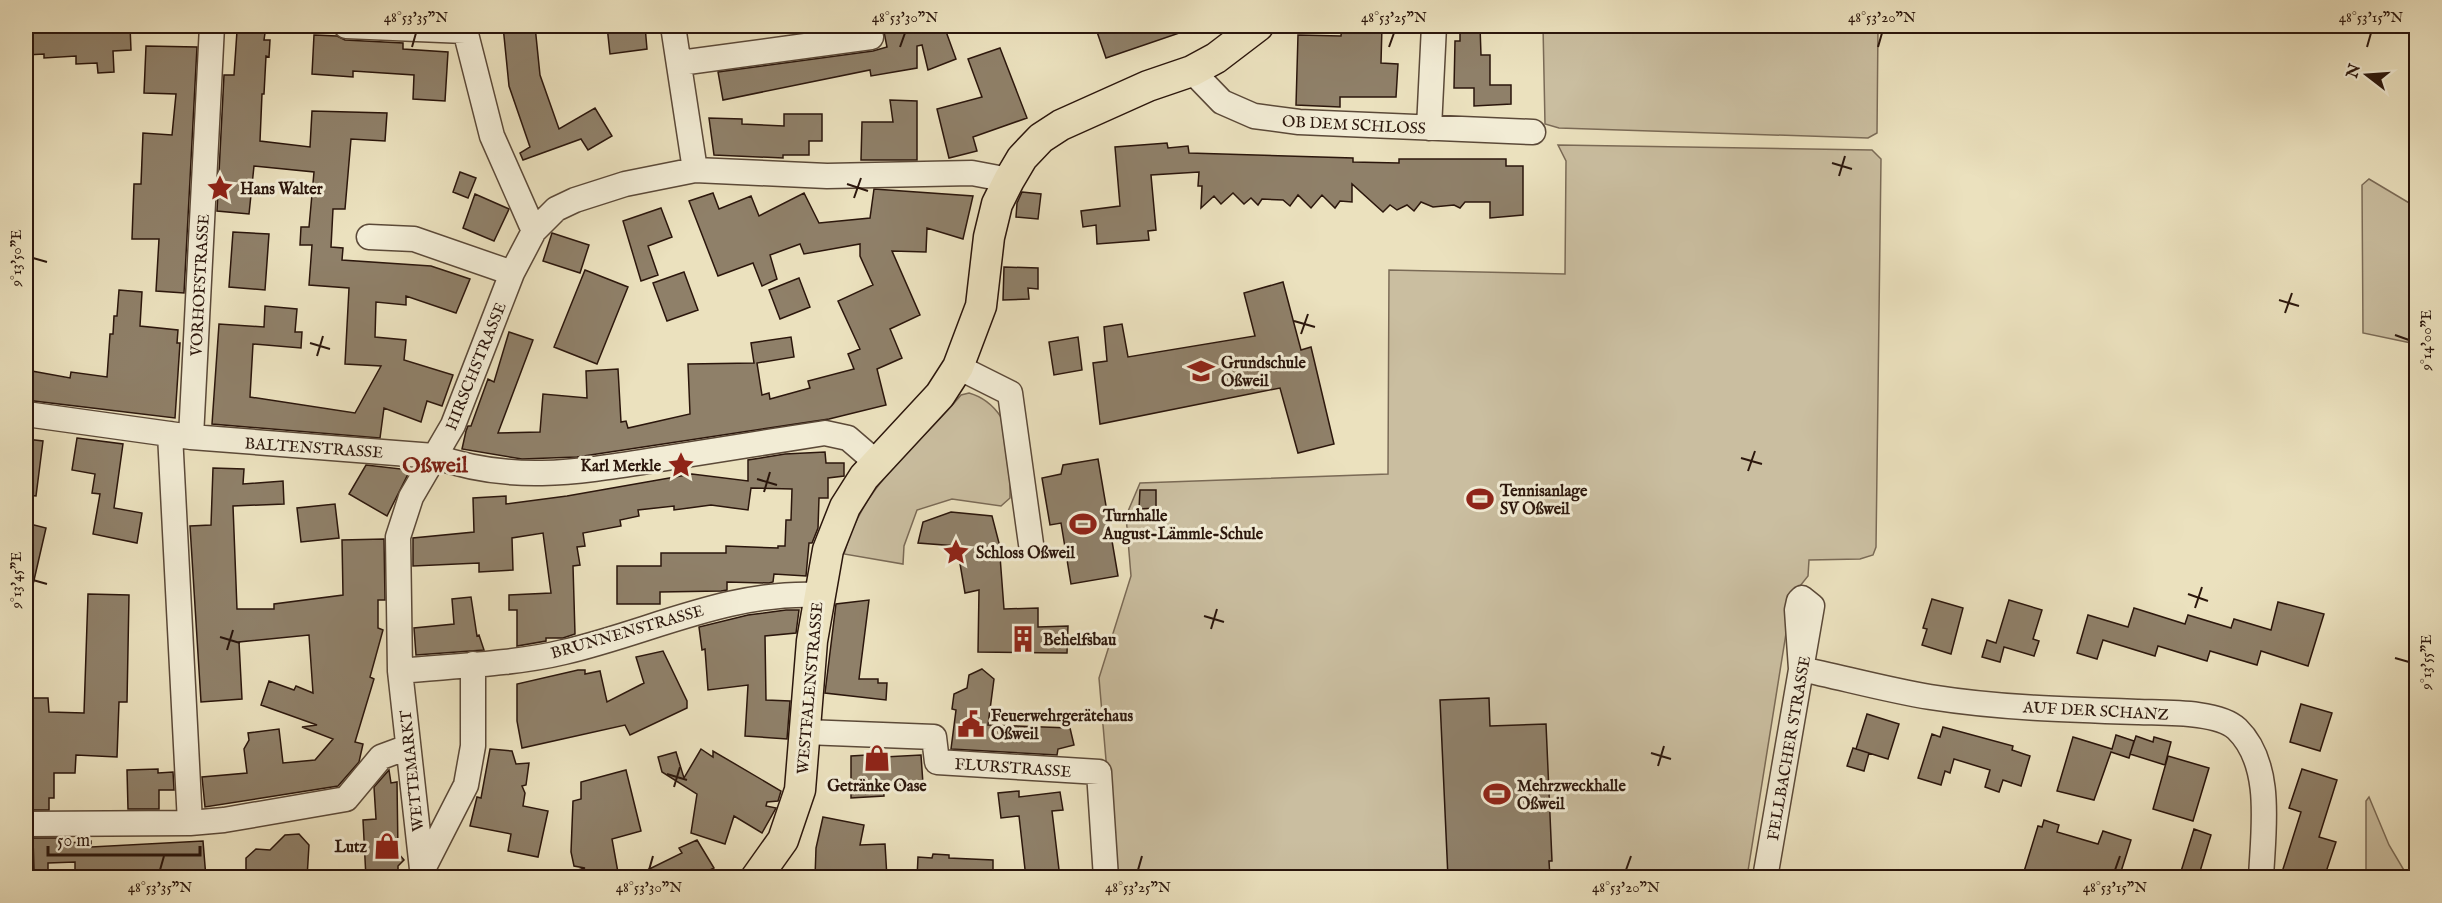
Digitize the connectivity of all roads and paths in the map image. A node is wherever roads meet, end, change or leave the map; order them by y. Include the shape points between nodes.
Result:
1 (212, 26) edge
2 (346, 26) edge
3 (673, 26) edge
4 (1258, 26) edge
5 (1434, 26) edge
6 (465, 28) edge
7 (871, 37) dead end
8 (680, 63) junction
9 (1192, 71) junction
10 (1429, 128) junction
11 (1533, 132) dead end
12 (695, 170) junction
13 (1009, 180) junction
14 (534, 231) junction
15 (369, 237) dead end
16 (512, 273) junction
17 (958, 367) junction
18 (26, 414) edge
19 (180, 436) junction
20 (434, 456) junction
21 (877, 463) junction
22 (1031, 544) dead end
23 (818, 595) junction
24 (1810, 618) dead end
25 (473, 664) junction
26 (1801, 669) junction
27 (400, 671) junction
28 (805, 732) junction
29 (408, 747) junction
30 (190, 823) junction
31 (26, 824) edge
32 (422, 874) edge
33 (756, 878) edge
34 (1106, 878) edge
35 (1765, 878) edge
36 (2261, 878) edge

1 - 19 street, VORHOFSTRASSE
2 - 6 street
3 - 8 street
4 - 9 main road, WESTFALENSTRASSE
5 - 10 street
6 - 14 street via 492,136
7 - 8 street
8 - 12 street
9 - 10 street, OB DEM SCHLOSS via 1222,102 1254,116
9 - 13 main road, WESTFALENSTRASSE via 1061,125 1022,158
10 - 11 street, OB DEM SCHLOSS
12 - 13 street, HIRSCHSTRASSE via 827,176 972,173
12 - 14 street, HIRSCHSTRASSE via 625,184 575,200 556,209
13 - 17 main road, WESTFALENSTRASSE via 997,204 989,237 981,306
14 - 16 street, HIRSCHSTRASSE
15 - 16 street via 414,239
16 - 20 street, HIRSCHSTRASSE via 465,399
17 - 21 main road, WESTFALENSTRASSE via 940,395
17 - 22 street via 1010,393
18 - 19 street, BALTENSTRASSE
19 - 20 street, BALTENSTRASSE
19 - 30 street, VORHOFSTRASSE
20 - 21 street, BALTENSTRASSE via 468,468 513,474 574,473 825,433 848,438
20 - 27 street, HIRSCHSTRASSE via 411,497 398,537
21 - 23 main road, WESTFALENSTRASSE via 845,507 828,550
23 - 25 street, BRUNNENSTRASSE via 779,595 732,602 563,653
23 - 28 main road, WESTFALENSTRASSE
24 - 26 street, FELLBACHER STRASSE
25 - 27 street, BRUNNENSTRASSE
25 - 32 street, WETTEMARKT via 473,746 466,785
26 - 35 street, FELLBACHER STRASSE
26 - 36 street, AUF DER SCHANZ via 1931,698 2189,715 2222,721 2235,727 2250,746 2258,767 2262,790
27 - 29 street, WETTEMARKT
28 - 33 main road, WESTFALENSTRASSE via 800,790 792,817 783,840
28 - 34 street, FLURSTRASSE via 934,737 937,762 1099,772
29 - 30 street via 381,757 346,799
29 - 32 street, WETTEMARKT
30 - 31 street

